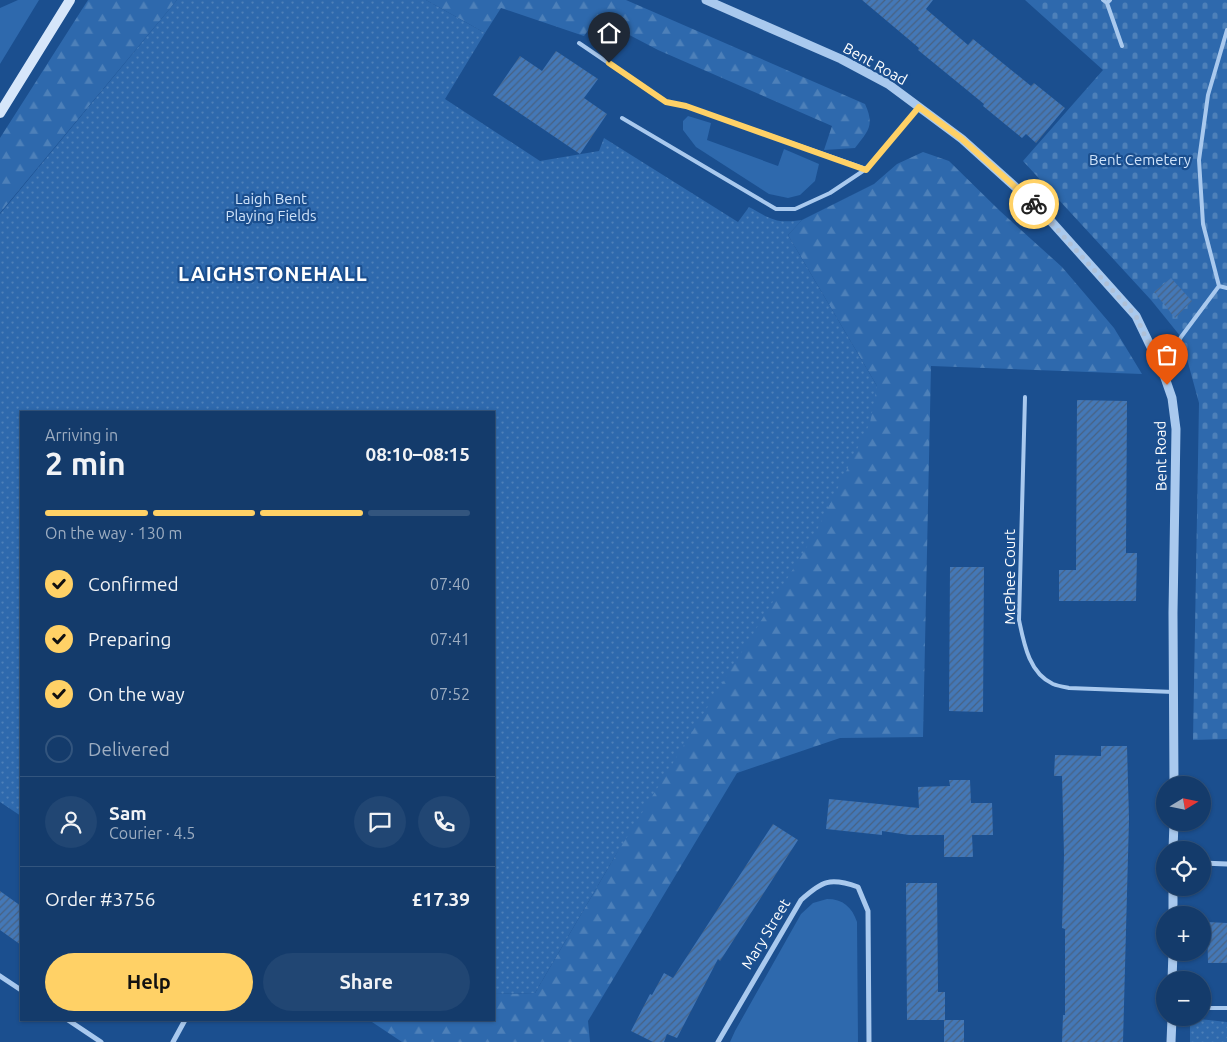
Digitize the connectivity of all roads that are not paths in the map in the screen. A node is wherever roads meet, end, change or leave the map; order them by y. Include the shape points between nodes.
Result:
1 (70, 0) edge
2 (706, 0) edge
3 (1107, 1) edge
4 (1227, 30) edge
5 (579, 43) dead end
6 (1122, 46) dead end
7 (919, 107) junction
8 (0, 113) edge
9 (622, 118) dead end
10 (866, 170) junction
11 (1219, 286) junction
12 (1227, 288) edge
13 (1163, 372) junction
14 (1025, 397) dead end
15 (1174, 692) junction
16 (1174, 776) edge
17 (1211, 863) edge
18 (1227, 864) edge
19 (0, 976) edge
20 (20, 989) edge
21 (1211, 1008) edge
22 (1227, 1008) edge
23 (70, 1021) edge
24 (184, 1021) edge
25 (1172, 1026) edge
26 (101, 1042) edge
27 (174, 1042) edge
28 (718, 1042) edge
29 (869, 1042) edge
30 (1171, 1042) edge

1 - 8 main road
2 - 7 street, Bent Road via 846,62 888,84
3 - 6 lane
4 - 11 lane via 1208,95 1199,160 1203,224
5 - 10 lane via 666,102 686,106
7 - 10 lane
7 - 13 street, Bent Road via 962,139 1041,210 1136,316
9 - 10 lane via 776,209 795,209 830,193
11 - 12 lane
11 - 13 lane via 1181,338
13 - 15 street, Bent Road via 1172,398 1176,428
14 - 15 lane, McPhee Court via 1019,620 1030,660 1040,675 1069,688
15 - 16 street, Bent Road
17 - 18 street
19 - 20 street
21 - 22 lane
23 - 26 street
24 - 27 street
25 - 30 street
28 - 29 street, Mary Street via 801,900 818,885 840,881 858,887 868,911

